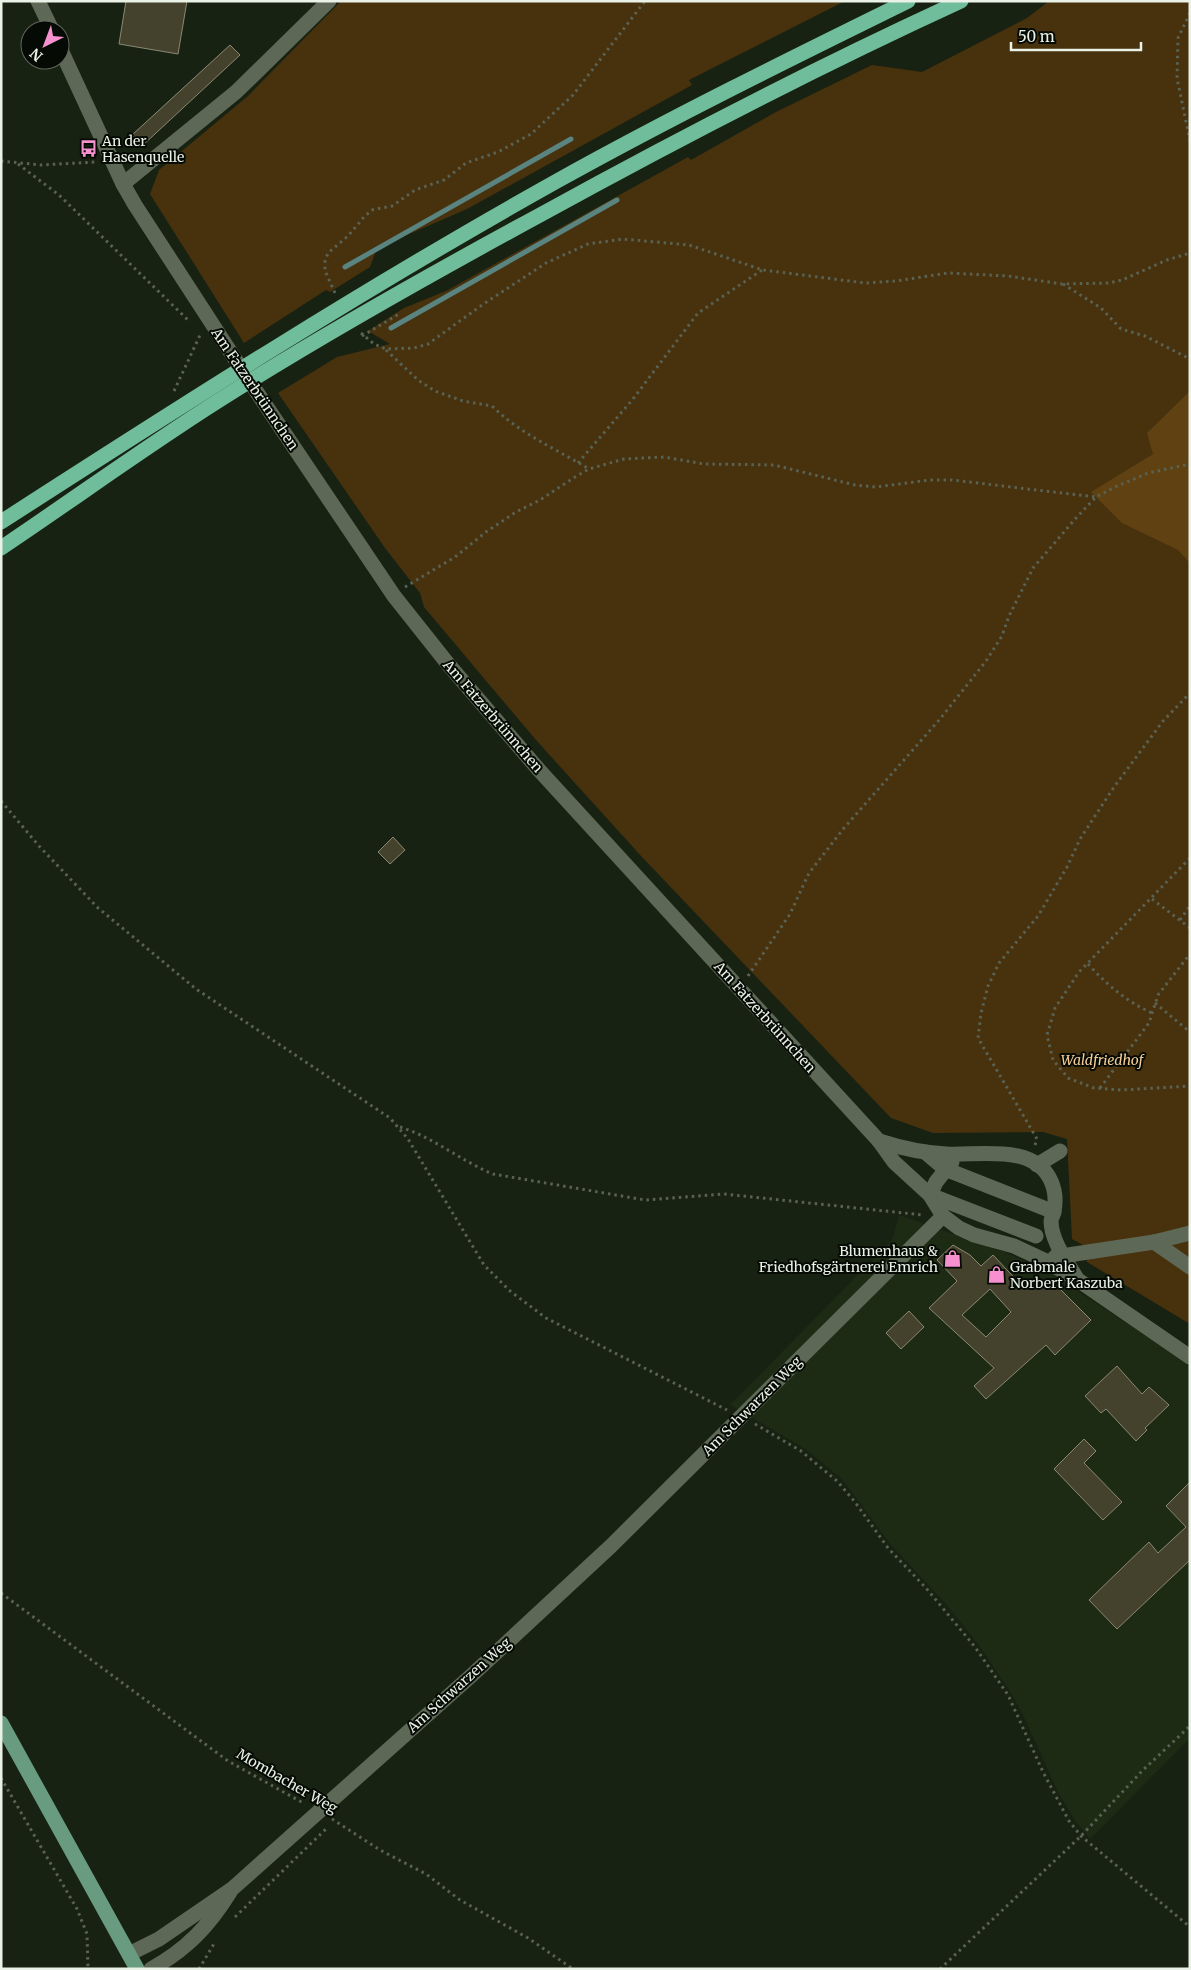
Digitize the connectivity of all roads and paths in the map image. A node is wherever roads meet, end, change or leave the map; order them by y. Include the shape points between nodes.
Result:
1 (38, 1) edge
2 (328, 1) edge
3 (645, 1) edge
4 (908, 1) edge
5 (961, 1) edge
6 (1190, 13) edge
7 (47, 20) edge
8 (70, 70) edge
9 (1190, 142) edge
10 (111, 158) junction
11 (1, 161) edge
12 (18, 164) junction
13 (123, 184) junction
14 (1190, 253) edge
15 (763, 270) junction
16 (1062, 284) junction
17 (338, 299) dead end
18 (400, 314) dead end
19 (191, 322) dead end
20 (196, 328) dead end
21 (357, 328) dead end
22 (202, 333) dead end
23 (362, 336) junction
24 (386, 349) junction
25 (1190, 359) edge
26 (578, 463) junction
27 (1190, 464) edge
28 (589, 469) junction
29 (1096, 497) junction
30 (1, 522) edge
31 (1, 548) edge
32 (394, 596) junction
33 (1190, 693) edge
34 (1, 801) edge
35 (1190, 858) edge
36 (1152, 898) junction
37 (1190, 906) edge
38 (1180, 920) junction
39 (1190, 928) edge
40 (1190, 954) edge
41 (1088, 964) junction
42 (736, 986) junction
43 (1155, 1003) junction
44 (1152, 1013) junction
45 (1190, 1032) edge
46 (1190, 1086) edge
47 (1100, 1089) junction
48 (399, 1127) junction
49 (879, 1141) junction
50 (1034, 1148) dead end
51 (1060, 1151) dead end
52 (924, 1152) junction
53 (962, 1155) junction
54 (1037, 1165) junction
55 (945, 1169) junction
56 (930, 1196) junction
57 (943, 1216) junction
58 (1053, 1216) junction
59 (1190, 1232) edge
60 (1036, 1236) junction
61 (1154, 1242) junction
62 (1014, 1246) junction
63 (1064, 1256) junction
64 (1044, 1260) junction
65 (1190, 1267) edge
66 (1078, 1280) junction
67 (1190, 1357) edge
68 (742, 1417) junction
69 (1, 1593) edge
70 (1, 1722) edge
71 (1190, 1726) edge
72 (1, 1778) edge
73 (319, 1812) junction
74 (333, 1820) junction
75 (1081, 1836) junction
76 (232, 1889) junction
77 (231, 1921) dead end
78 (1190, 1927) edge
79 (216, 1940) dead end
80 (186, 1946) junction
81 (129, 1954) junction
82 (88, 1969) edge
83 (137, 1969) edge
84 (151, 1969) edge
85 (177, 1969) edge
86 (199, 1969) edge
87 (573, 1969) edge
88 (940, 1969) edge

1 - 7 street
2 - 13 street via 236,92
3 - 17 path via 573,95 531,134 498,152 466,163 444,180 415,190 392,206 372,210 364,217 328,253 325,261 325,271
4 - 30 highway via 566,176 370,290
5 - 31 highway via 669,144 379,306 212,405
6 - 9 path via 1178,38 1177,78
8 - 10 street, Am Fatzerbrünnchen
10 - 12 path via 82,164
10 - 13 street, Am Fatzerbrünnchen
11 - 12 path
12 - 19 path via 59,196
13 - 32 street, Am Fatzerbrünnchen via 246,376
14 - 16 path via 1144,268 1122,280 1094,285
15 - 16 path via 865,283 948,273 1008,276
15 - 24 path via 690,245 623,239 588,244 546,262 428,344
15 - 26 path via 698,313 633,399
16 - 25 path via 1101,308 1121,329 1144,336
18 - 23 path
20 - 22 path
21 - 23 path
23 - 24 path
24 - 26 path via 426,386 463,401 492,406 500,416 524,432
26 - 28 path
27 - 29 path via 1148,473
28 - 29 path via 624,459 664,457 704,464 774,465 862,485 952,480
28 - 32 path via 516,512
29 - 42 path via 1034,568 1002,636 986,661 828,848 809,873 777,935 748,976
32 - 42 street, Am Fatzerbrünnchen via 540,770
33 - 50 path via 1163,721 1114,787 1080,839 1038,916 1000,963 988,986 978,1038 1031,1127 1037,1139
34 - 48 path via 97,907 196,989 380,1110
35 - 36 path
36 - 38 path
36 - 41 path
37 - 38 path
38 - 39 path
40 - 43 path via 1158,994
41 - 44 path via 1102,980 1136,1006
41 - 47 path via 1055,1008 1047,1035 1053,1060 1068,1078
42 - 49 street, Am Fatzerbrünnchen
43 - 44 path
43 - 45 path
44 - 47 path via 1150,1023
46 - 47 path
48 - 57 path via 418,1132 493,1174 612,1195 663,1200 724,1194
48 - 68 path via 484,1265 510,1291 546,1318
49 - 52 street
49 - 56 street, Am Fatzerbrünnchen via 894,1162
51 - 54 street
52 - 53 street
52 - 55 street
53 - 54 street via 1010,1155
53 - 55 street
54 - 58 street via 1052,1184
55 - 56 street
55 - 58 street
56 - 57 street
56 - 60 street
57 - 62 street via 974,1235
57 - 68 street, Am Schwarzen Weg
58 - 60 street
58 - 63 street
59 - 61 street
60 - 62 street
61 - 63 street
61 - 65 street
62 - 64 street
63 - 64 street
63 - 66 street
64 - 66 street
66 - 67 street
68 - 73 street, Am Schwarzen Weg via 611,1546
68 - 75 path via 801,1452 837,1481 888,1548 975,1647 1008,1695 1043,1772 1069,1821
69 - 73 path, Mombacher Weg via 228,1761
70 - 81 main road
71 - 75 path
72 - 82 path via 77,1909 88,1934
73 - 74 path, Mombacher Weg
73 - 76 street, Am Schwarzen Weg
74 - 77 path
74 - 87 path, Mombacher Weg via 426,1874 460,1900 528,1938
75 - 78 path
75 - 88 path
76 - 80 street, Am Schwarzen Weg via 214,1918
76 - 81 street, Am Schwarzen Weg via 159,1939
79 - 86 path
80 - 84 street, Am Schwarzen Weg
80 - 85 street, Am Schwarzen Weg
81 - 83 main road

